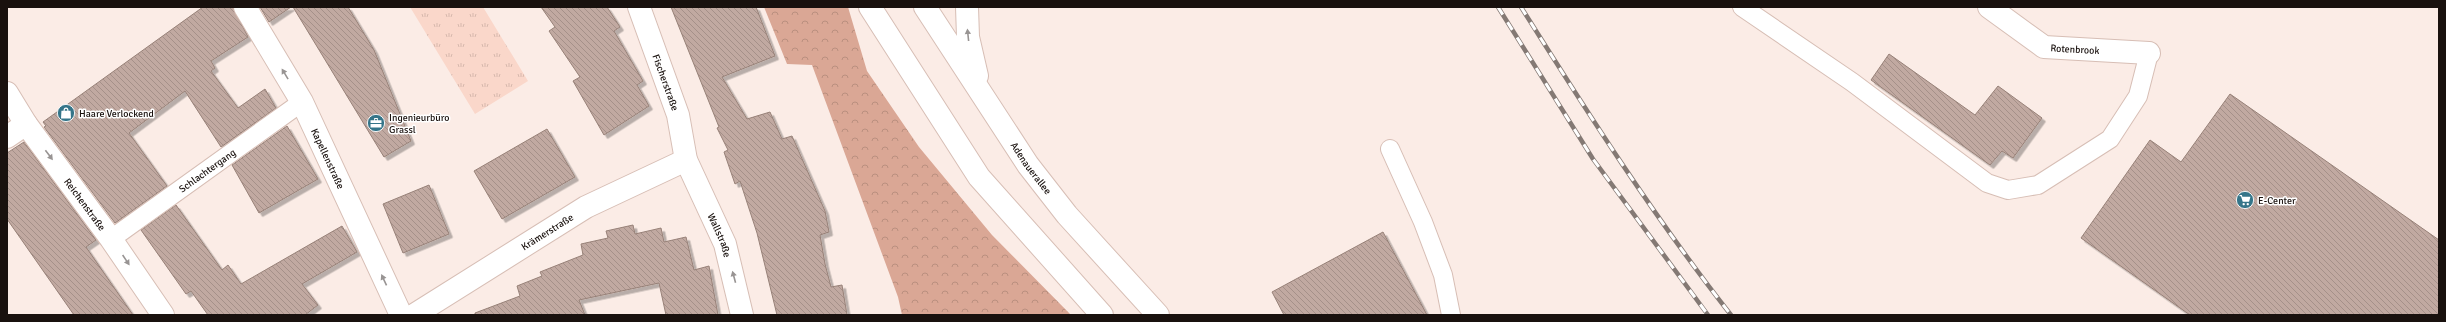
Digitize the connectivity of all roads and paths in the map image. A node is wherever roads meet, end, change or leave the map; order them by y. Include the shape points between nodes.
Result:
1 (245, 7) edge
2 (639, 7) edge
3 (870, 7) edge
4 (925, 7) edge
5 (966, 7) edge
6 (1742, 7) edge
7 (1989, 7) edge
8 (2149, 53) joint
9 (979, 87) junction
10 (7, 93) edge
11 (302, 102) junction
12 (26, 124) junction
13 (7, 137) edge
14 (1390, 149) dead end
15 (686, 160) junction
16 (111, 239) junction
17 (163, 315) edge
18 (400, 315) edge
19 (414, 315) edge
20 (742, 315) edge
21 (1102, 315) edge
22 (1158, 315) edge
23 (1451, 315) edge

11 -> 1 street, Kapellenstraße
2 - 15 street, Fischerstraße via 678,115
3 - 21 street via 979,177
4 - 9 street, Adenauerallee
9 -> 5 street via 968,36
6 - 8 lane via 1852,82 1987,183 2008,190 2038,185 2110,139 2138,96
7 - 8 street, Rotenbrook via 2044,47
9 - 22 street, Adenauerallee via 999,123 1067,215
10 - 12 street, Reichenstraße
11 - 16 lane, Schlachtergang
18 -> 11 street, Kapellenstraße
12 - 13 street
12 -> 16 street, Reichenstraße
14 - 23 lane via 1423,222 1443,275
15 - 19 street, Krämerstraße via 586,207
20 -> 15 street, Wallstraße via 725,244
16 -> 17 street, Reichenstraße

